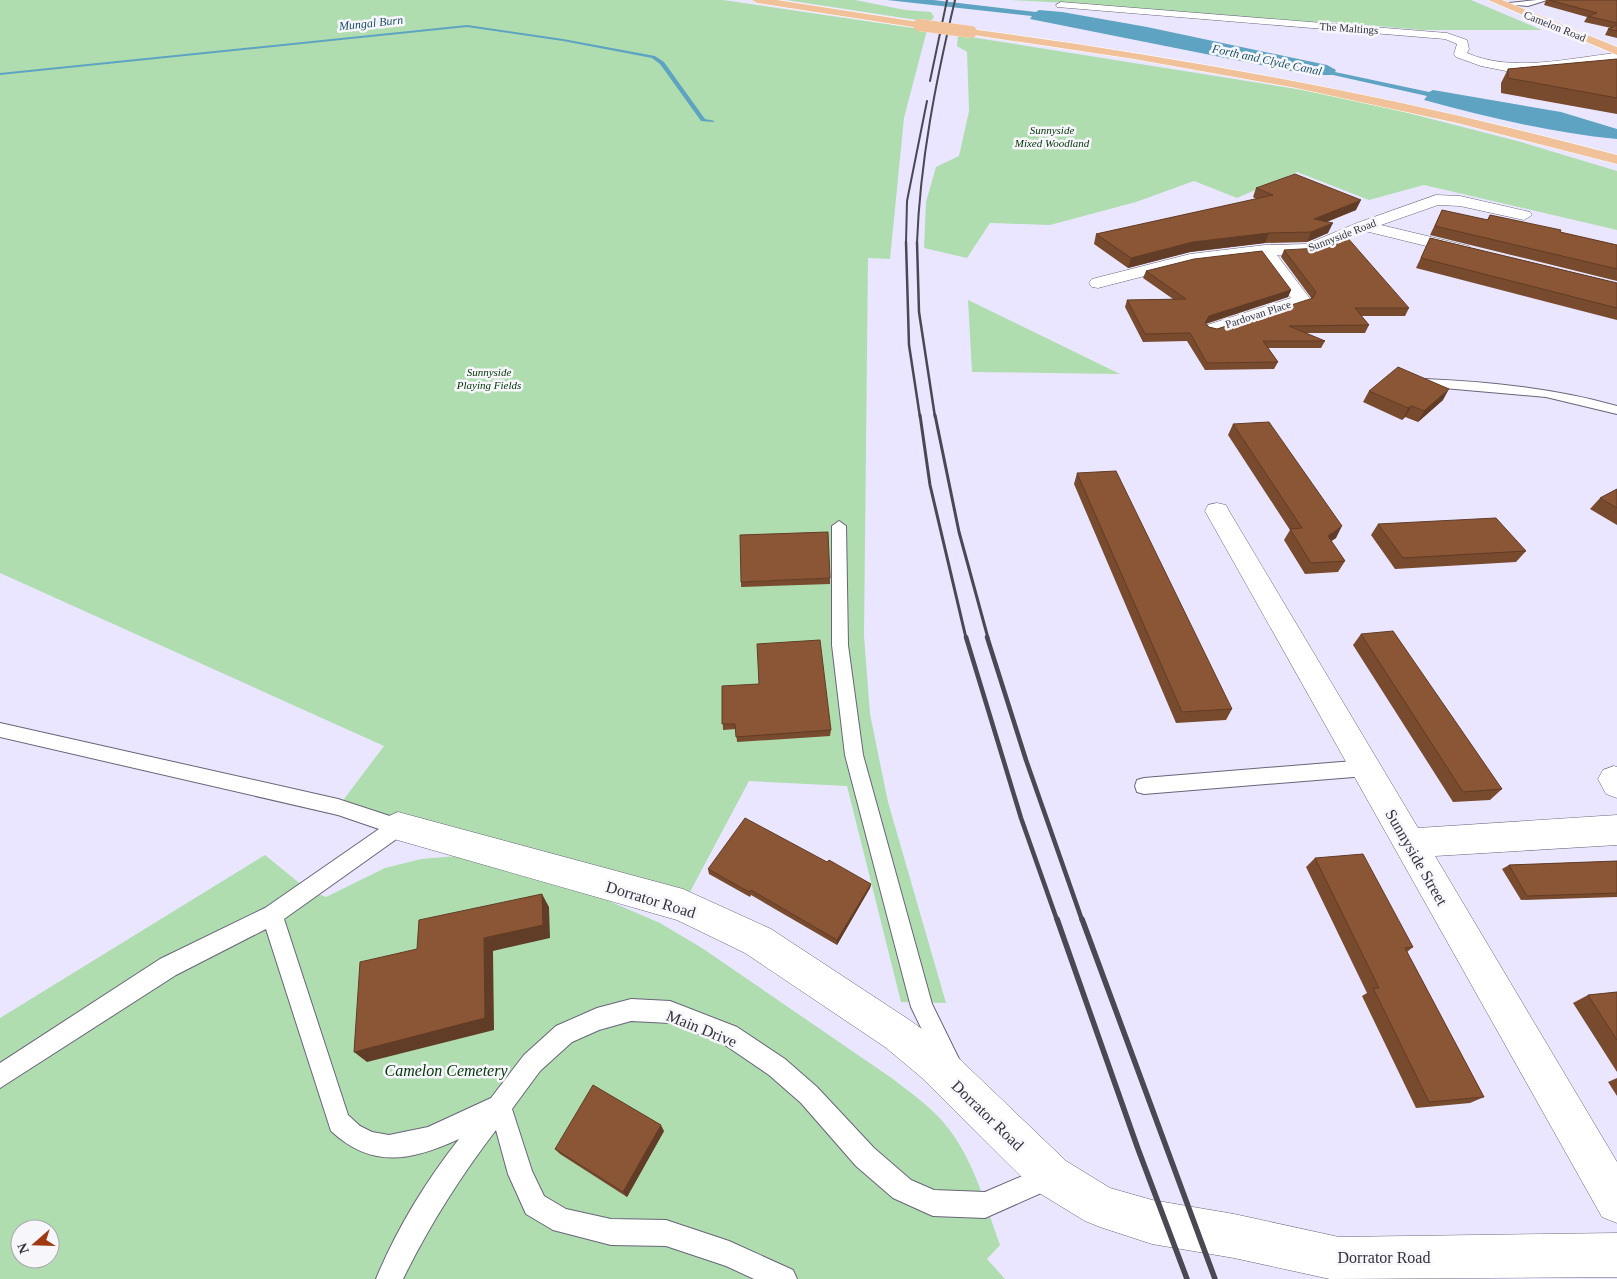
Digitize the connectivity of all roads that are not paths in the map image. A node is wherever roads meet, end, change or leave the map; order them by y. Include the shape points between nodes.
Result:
1 (757, 0) edge
2 (1544, 0) edge
3 (1498, 2) edge
4 (1061, 5) dead end
5 (1617, 51) edge
6 (1617, 58) edge
7 (1617, 160) edge
8 (1524, 215) dead end
9 (1363, 226) junction
10 (1265, 250) junction
11 (1476, 254) edge
12 (1098, 282) dead end
13 (1214, 329) edge
14 (1425, 383) edge
15 (1617, 410) edge
16 (1217, 511) dead end
17 (839, 526) dead end
18 (0, 730) edge
19 (1366, 768) junction
20 (1144, 786) dead end
21 (398, 827) junction
22 (1617, 830) edge
23 (1409, 843) junction
24 (272, 916) junction
25 (0, 1076) edge
26 (965, 1092) junction
27 (499, 1106) junction
28 (1050, 1176) junction
29 (1617, 1202) edge
30 (1617, 1255) edge
31 (389, 1279) edge
32 (784, 1279) edge

1 - 7 main road, bridge via 1251,75 1360,96
2 - 3 lane via 1528,4
3 - 5 main road, Camelon Road
4 - 6 street, The Maltings via 1448,36 1463,42 1460,54 1500,67
8 - 9 street, Sunnyside Road via 1460,201 1436,200
9 - 10 street, Sunnyside Road via 1310,249
9 - 11 street
10 - 12 street, Sunnyside Road via 1190,259
10 - 13 street, Pardovan Place via 1302,300
14 - 15 lane via 1476,384 1546,394
16 - 19 street, Sunnyside Street
17 - 26 lane via 840,645 854,755 922,1007
18 - 21 lane via 338,807
19 - 20 lane
19 - 23 street, Sunnyside Street
21 - 24 lane
21 - 26 street, Dorrator Road via 683,905 758,941 898,1034
22 - 23 street
23 - 29 street, Sunnyside Street
24 - 25 lane via 168,967
24 - 27 lane via 339,1123 354,1137 388,1147 410,1144 438,1136
26 - 28 street, Dorrator Road
27 - 28 lane, Main Drive via 532,1062 564,1034 597,1019 631,1010 670,1012 730,1035 777,1067 809,1095 865,1157 902,1189 933,1203 985,1205
27 - 31 lane, Main Drive via 454,1165
27 - 32 lane via 520,1174 535,1205 562,1221 611,1232 666,1234 729,1254
28 - 30 street, Dorrator Road via 1100,1206 1152,1222 1339,1259

